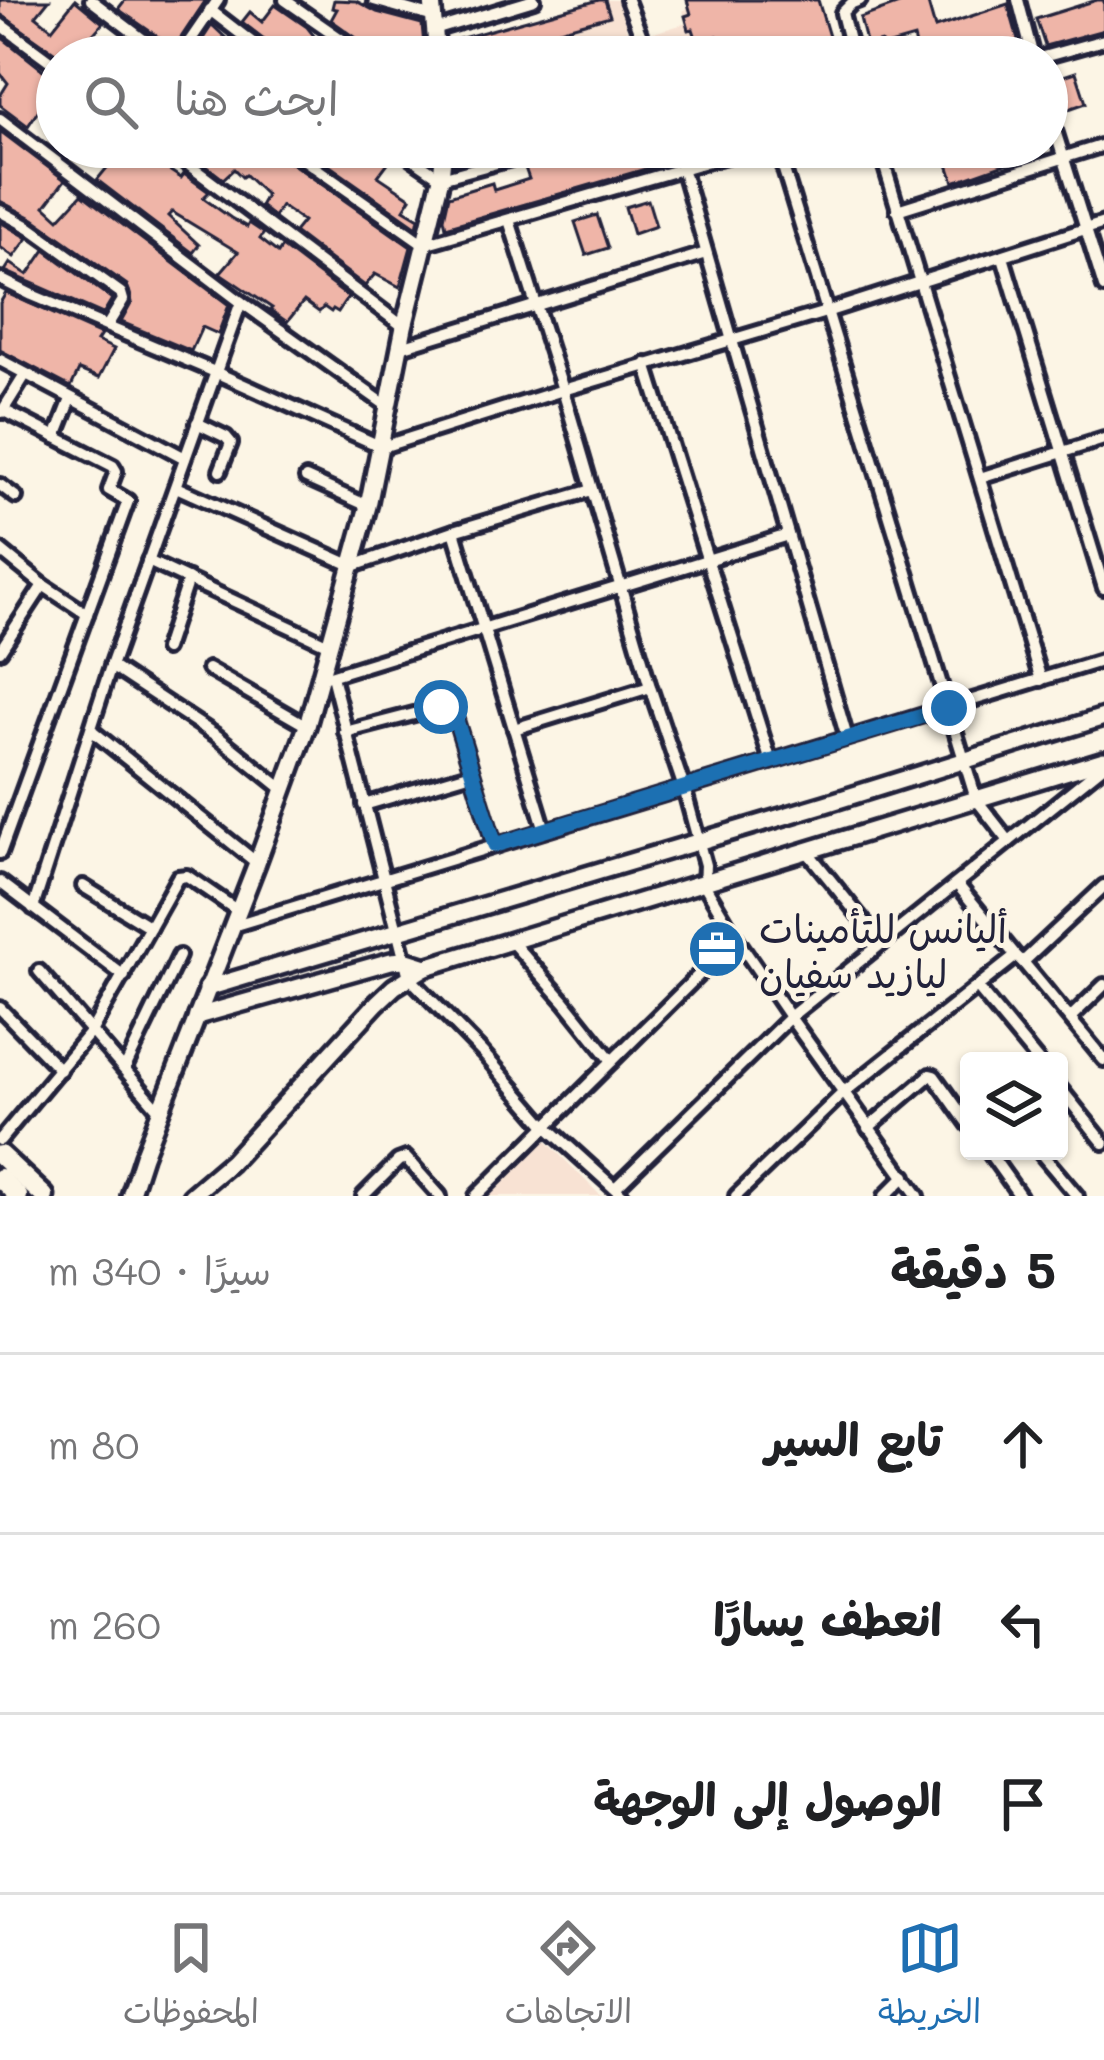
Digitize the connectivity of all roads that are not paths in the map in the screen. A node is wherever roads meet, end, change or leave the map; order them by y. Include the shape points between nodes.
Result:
1 (91, 0) edge
2 (285, 0) edge
3 (374, 0) edge
4 (534, 0) edge
5 (627, 0) edge
6 (860, 0) edge
7 (1018, 0) edge
8 (109, 5) edge
9 (214, 5) edge
10 (433, 16) edge
11 (0, 24) edge
12 (143, 36) edge
13 (193, 36) edge
14 (248, 36) edge
15 (337, 36) edge
16 (641, 36) edge
17 (848, 36) edge
18 (1027, 36) edge
19 (1104, 40) edge
20 (1068, 50) edge
21 (36, 51) edge
22 (0, 119) edge
23 (1104, 145) edge
24 (36, 146) edge
25 (1068, 154) edge
26 (65, 168) edge
27 (193, 168) edge
28 (316, 168) edge
29 (426, 168) edge
30 (442, 168) edge
31 (478, 168) edge
32 (689, 168) edge
33 (783, 168) edge
34 (885, 168) edge
35 (1025, 168) edge
36 (1066, 168) edge
37 (682, 170) junction
38 (441, 178) junction
39 (897, 210) junction
40 (0, 211) edge
41 (509, 220) junction
42 (1104, 223) edge
43 (1086, 228) junction
44 (424, 244) junction
45 (706, 254) junction
46 (1003, 257) junction
47 (0, 279) edge
48 (920, 282) junction
49 (1104, 287) edge
50 (241, 302) junction
51 (536, 306) junction
52 (826, 312) junction
53 (107, 326) junction
54 (404, 327) junction
55 (731, 339) junction
56 (401, 347) junction
57 (0, 360) edge
58 (646, 364) junction
59 (215, 372) junction
60 (25, 375) junction
61 (562, 390) junction
62 (71, 399) junction
63 (390, 408) junction
64 (1, 412) edge
65 (197, 423) junction
66 (56, 437) junction
67 (1104, 439) edge
68 (382, 447) junction
69 (1063, 453) junction
70 (185, 458) junction
71 (220, 471) dead end
72 (306, 478) dead end
73 (980, 478) junction
74 (0, 485) edge
75 (176, 487) junction
76 (592, 490) junction
77 (16, 497) dead end
78 (368, 506) junction
79 (454, 532) junction
80 (788, 535) junction
81 (0, 550) edge
82 (708, 560) junction
83 (148, 561) junction
84 (353, 566) junction
85 (188, 579) junction
86 (43, 585) junction
87 (620, 586) junction
88 (1104, 588) edge
89 (87, 614) junction
90 (484, 629) junction
91 (331, 646) junction
92 (165, 649) dead end
93 (0, 651) edge
94 (1104, 660) edge
95 (111, 666) junction
96 (208, 669) dead end
97 (327, 677) junction
98 (1041, 680) junction
99 (650, 687) junction
100 (949, 708) junction
101 (1104, 718) edge
102 (307, 726) junction
103 (514, 729) junction
104 (91, 730) junction
105 (345, 732) junction
106 (847, 738) junction
107 (771, 762) junction
108 (964, 762) junction
109 (1104, 762) edge
110 (472, 772) junction
111 (684, 788) junction
112 (284, 790) junction
113 (976, 799) junction
114 (364, 805) junction
115 (545, 830) junction
116 (1009, 841) junction
117 (698, 842) junction
118 (495, 845) junction
119 (806, 850) junction
120 (0, 853) edge
121 (257, 863) junction
122 (383, 880) junction
123 (0, 882) edge
124 (704, 884) junction
125 (957, 884) junction
126 (83, 886) dead end
127 (1104, 886) edge
128 (33, 908) junction
129 (235, 919) junction
130 (150, 927) junction
131 (397, 933) junction
132 (736, 938) junction
133 (511, 941) junction
134 (882, 944) junction
135 (178, 956) dead end
136 (1019, 959) junction
137 (407, 969) junction
138 (39, 971) dead end
139 (124, 976) junction
140 (1104, 985) edge
141 (977, 987) junction
142 (207, 988) junction
143 (0, 1008) edge
144 (196, 1016) junction
145 (790, 1017) junction
146 (1070, 1018) junction
147 (92, 1030) junction
148 (1031, 1052) edge
149 (1104, 1060) edge
150 (612, 1061) junction
151 (125, 1068) junction
152 (60, 1070) junction
153 (843, 1093) junction
154 (1068, 1098) edge
155 (160, 1111) junction
156 (960, 1112) edge
157 (547, 1127) junction
158 (868, 1128) junction
159 (0, 1140) edge
160 (1104, 1143) edge
161 (0, 1155) edge
162 (994, 1160) edge
163 (1047, 1160) edge
164 (905, 1176) junction
165 (0, 1178) edge
166 (619, 1192) edge
167 (18, 1196) edge
168 (44, 1196) edge
169 (130, 1196) edge
170 (191, 1196) edge
171 (363, 1196) edge
172 (440, 1196) edge
173 (476, 1196) edge
174 (736, 1196) edge
175 (885, 1196) edge
176 (918, 1196) edge
177 (1020, 1196) edge
178 (1077, 1196) edge

1 - 8 street
2 - 15 street
3 - 10 street
4 - 10 street
5 - 16 street
6 - 17 street via 842,13
7 - 18 street
8 - 12 street
9 - 13 street
9 - 14 street
11 - 21 street
19 - 20 street
22 - 24 street
23 - 25 street
26 - 50 street
27 - 54 street
28 - 44 street
29 - 38 street
30 - 38 street
31 - 38 street
32 - 37 street
33 - 52 street
34 - 39 street
35 - 39 street
36 - 43 street
37 - 41 street
37 - 45 street
38 - 44 street
39 - 48 street
40 - 53 street via 121,293
41 - 44 street
41 - 51 street
42 - 43 street
43 - 46 street
43 - 49 street
44 - 54 street
45 - 51 street
45 - 55 street
46 - 48 street
46 - 69 street
47 - 53 street
48 - 52 street
48 - 73 street
50 - 59 street
50 - 63 street
51 - 56 street
51 - 61 street
52 - 55 street
52 - 100 street
53 - 59 street
54 - 56 street
55 - 58 street
55 - 80 street
56 - 63 street
57 - 60 street
58 - 61 street
58 - 82 street
59 - 65 street
59 - 68 street
60 - 62 street
60 - 64 street
61 - 68 street
61 - 76 street
62 - 66 street
62 - 70 street
63 - 68 street
64 - 66 street
65 - 70 street
65 - 71 street via 231,443
66 - 89 street via 113,466 109,490 128,501
67 - 69 street
68 - 78 street
69 - 73 street
69 - 88 street
70 - 75 street
72 - 78 street
73 - 98 street
74 - 77 street
75 - 83 street
75 - 84 street
76 - 79 street
76 - 87 street
78 - 84 street
79 - 84 street
79 - 90 street
80 - 82 street
80 - 106 street
81 - 86 street
82 - 87 street
82 - 107 street
83 - 85 street
83 - 95 street
84 - 91 street
85 - 91 street
85 - 92 street
86 - 89 street
86 - 93 street
87 - 90 street
87 - 99 street
89 - 120 street
90 - 97 street
90 - 103 street
91 - 97 street
94 - 98 street
95 - 104 street
95 - 112 street
96 - 102 street
97 - 102 street
97 - 105 street
98 - 100 street
99 - 103 street
99 - 111 street
100 - 106 street
100 - 108 street
101 - 108 street
102 - 112 street
103 - 115 street
104 - 121 street
104 - 128 street
105 - 110 street via 448,707
105 - 114 street
106 - 107 street
107 - 111 street
108 - 113 street
108 - 117 street
109 - 113 street
109 - 116 street
110 - 114 street
110 - 118 street
111 - 115 street
111 - 117 street
112 - 121 street
113 - 116 street
113 - 119 street
114 - 122 street
115 - 118 street
116 - 125 street
117 - 124 street
117 - 131 street
118 - 122 street
119 - 124 street
119 - 134 street
121 - 129 street
122 - 129 street
122 - 131 street
123 - 128 street
124 - 132 street
124 - 133 street
125 - 134 street
125 - 136 street
126 - 130 street
127 - 136 street
128 - 139 street
129 - 130 street via 181,875
129 - 142 street
130 - 139 street
131 - 137 street
131 - 142 street
132 - 145 street
132 - 150 street
133 - 137 street
133 - 150 street
134 - 145 street
135 - 151 street
136 - 141 street
136 - 146 street
137 - 144 street via 385,962
137 - 157 street
137 - 170 street
138 - 147 street
139 - 147 street
140 - 146 street
141 - 148 street
141 - 153 street
142 - 144 street
143 - 152 street
144 - 155 street
145 - 153 street
145 - 166 street
146 - 149 street
147 - 151 street
147 - 152 street
150 - 157 street
151 - 155 street
152 - 159 street
153 - 158 street
153 - 174 street
154 - 160 street
155 - 169 street
156 - 158 street via 930,1075
157 - 166 street
157 - 173 street
158 - 164 street
161 - 168 main road
162 - 177 street
163 - 178 street
164 - 175 street
164 - 176 street
165 - 167 main road
171 - 172 street via 406,1158

